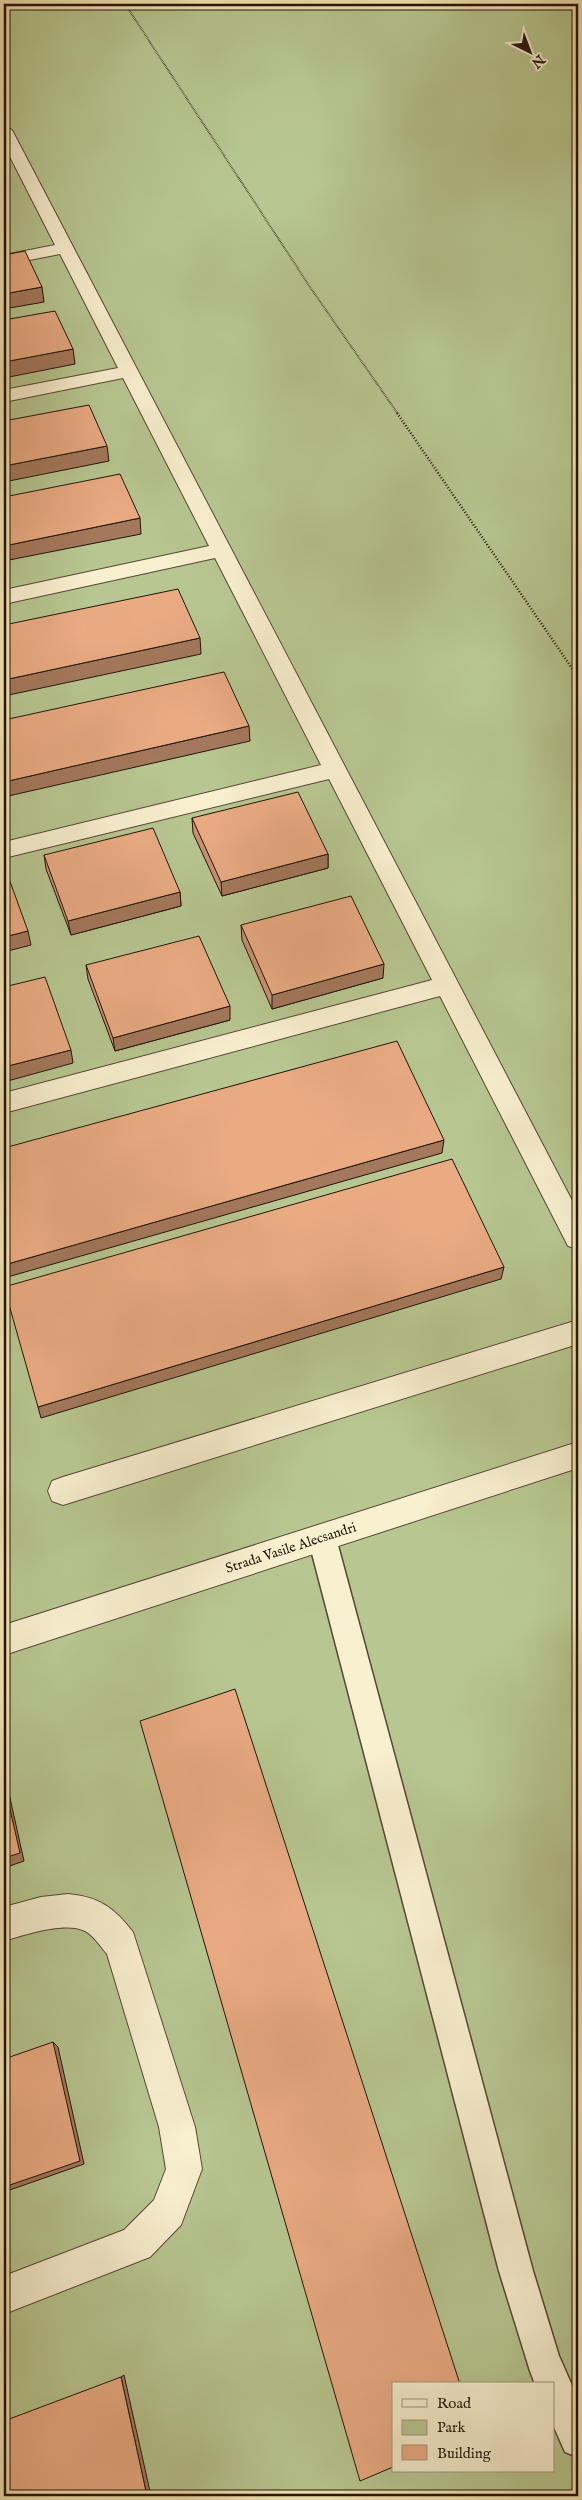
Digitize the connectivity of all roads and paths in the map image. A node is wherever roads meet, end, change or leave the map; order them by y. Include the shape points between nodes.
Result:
1 (125, 4) edge
2 (4, 130) edge
3 (65, 248) junction
4 (4, 260) edge
5 (129, 371) junction
6 (4, 396) edge
7 (222, 550) junction
8 (4, 597) edge
9 (578, 677) edge
10 (336, 769) junction
11 (4, 850) edge
12 (447, 985) junction
13 (4, 1103) edge
14 (578, 1238) edge
15 (578, 1332) edge
16 (578, 1455) edge
17 (64, 1491) dead end
18 (322, 1538) junction
19 (4, 1640) edge
20 (4, 1924) edge
21 (4, 2295) edge
22 (552, 2382) edge
23 (554, 2386) edge
24 (578, 2439) edge

1 - 9 path via 310,287
2 - 3 street
3 - 4 street
3 - 5 street
5 - 6 street
5 - 7 street
7 - 8 street
7 - 10 street
10 - 11 street
10 - 12 street
12 - 13 street
12 - 14 street
15 - 17 street
16 - 18 street, Strada Vasile Alecsandri
18 - 19 street, Strada Vasile Alecsandri
18 - 22 lane via 516,2271 542,2359
20 - 21 street via 34,1913 76,1911 102,1922 121,1944 177,2127 184,2169 168,2212 137,2244
23 - 24 lane

